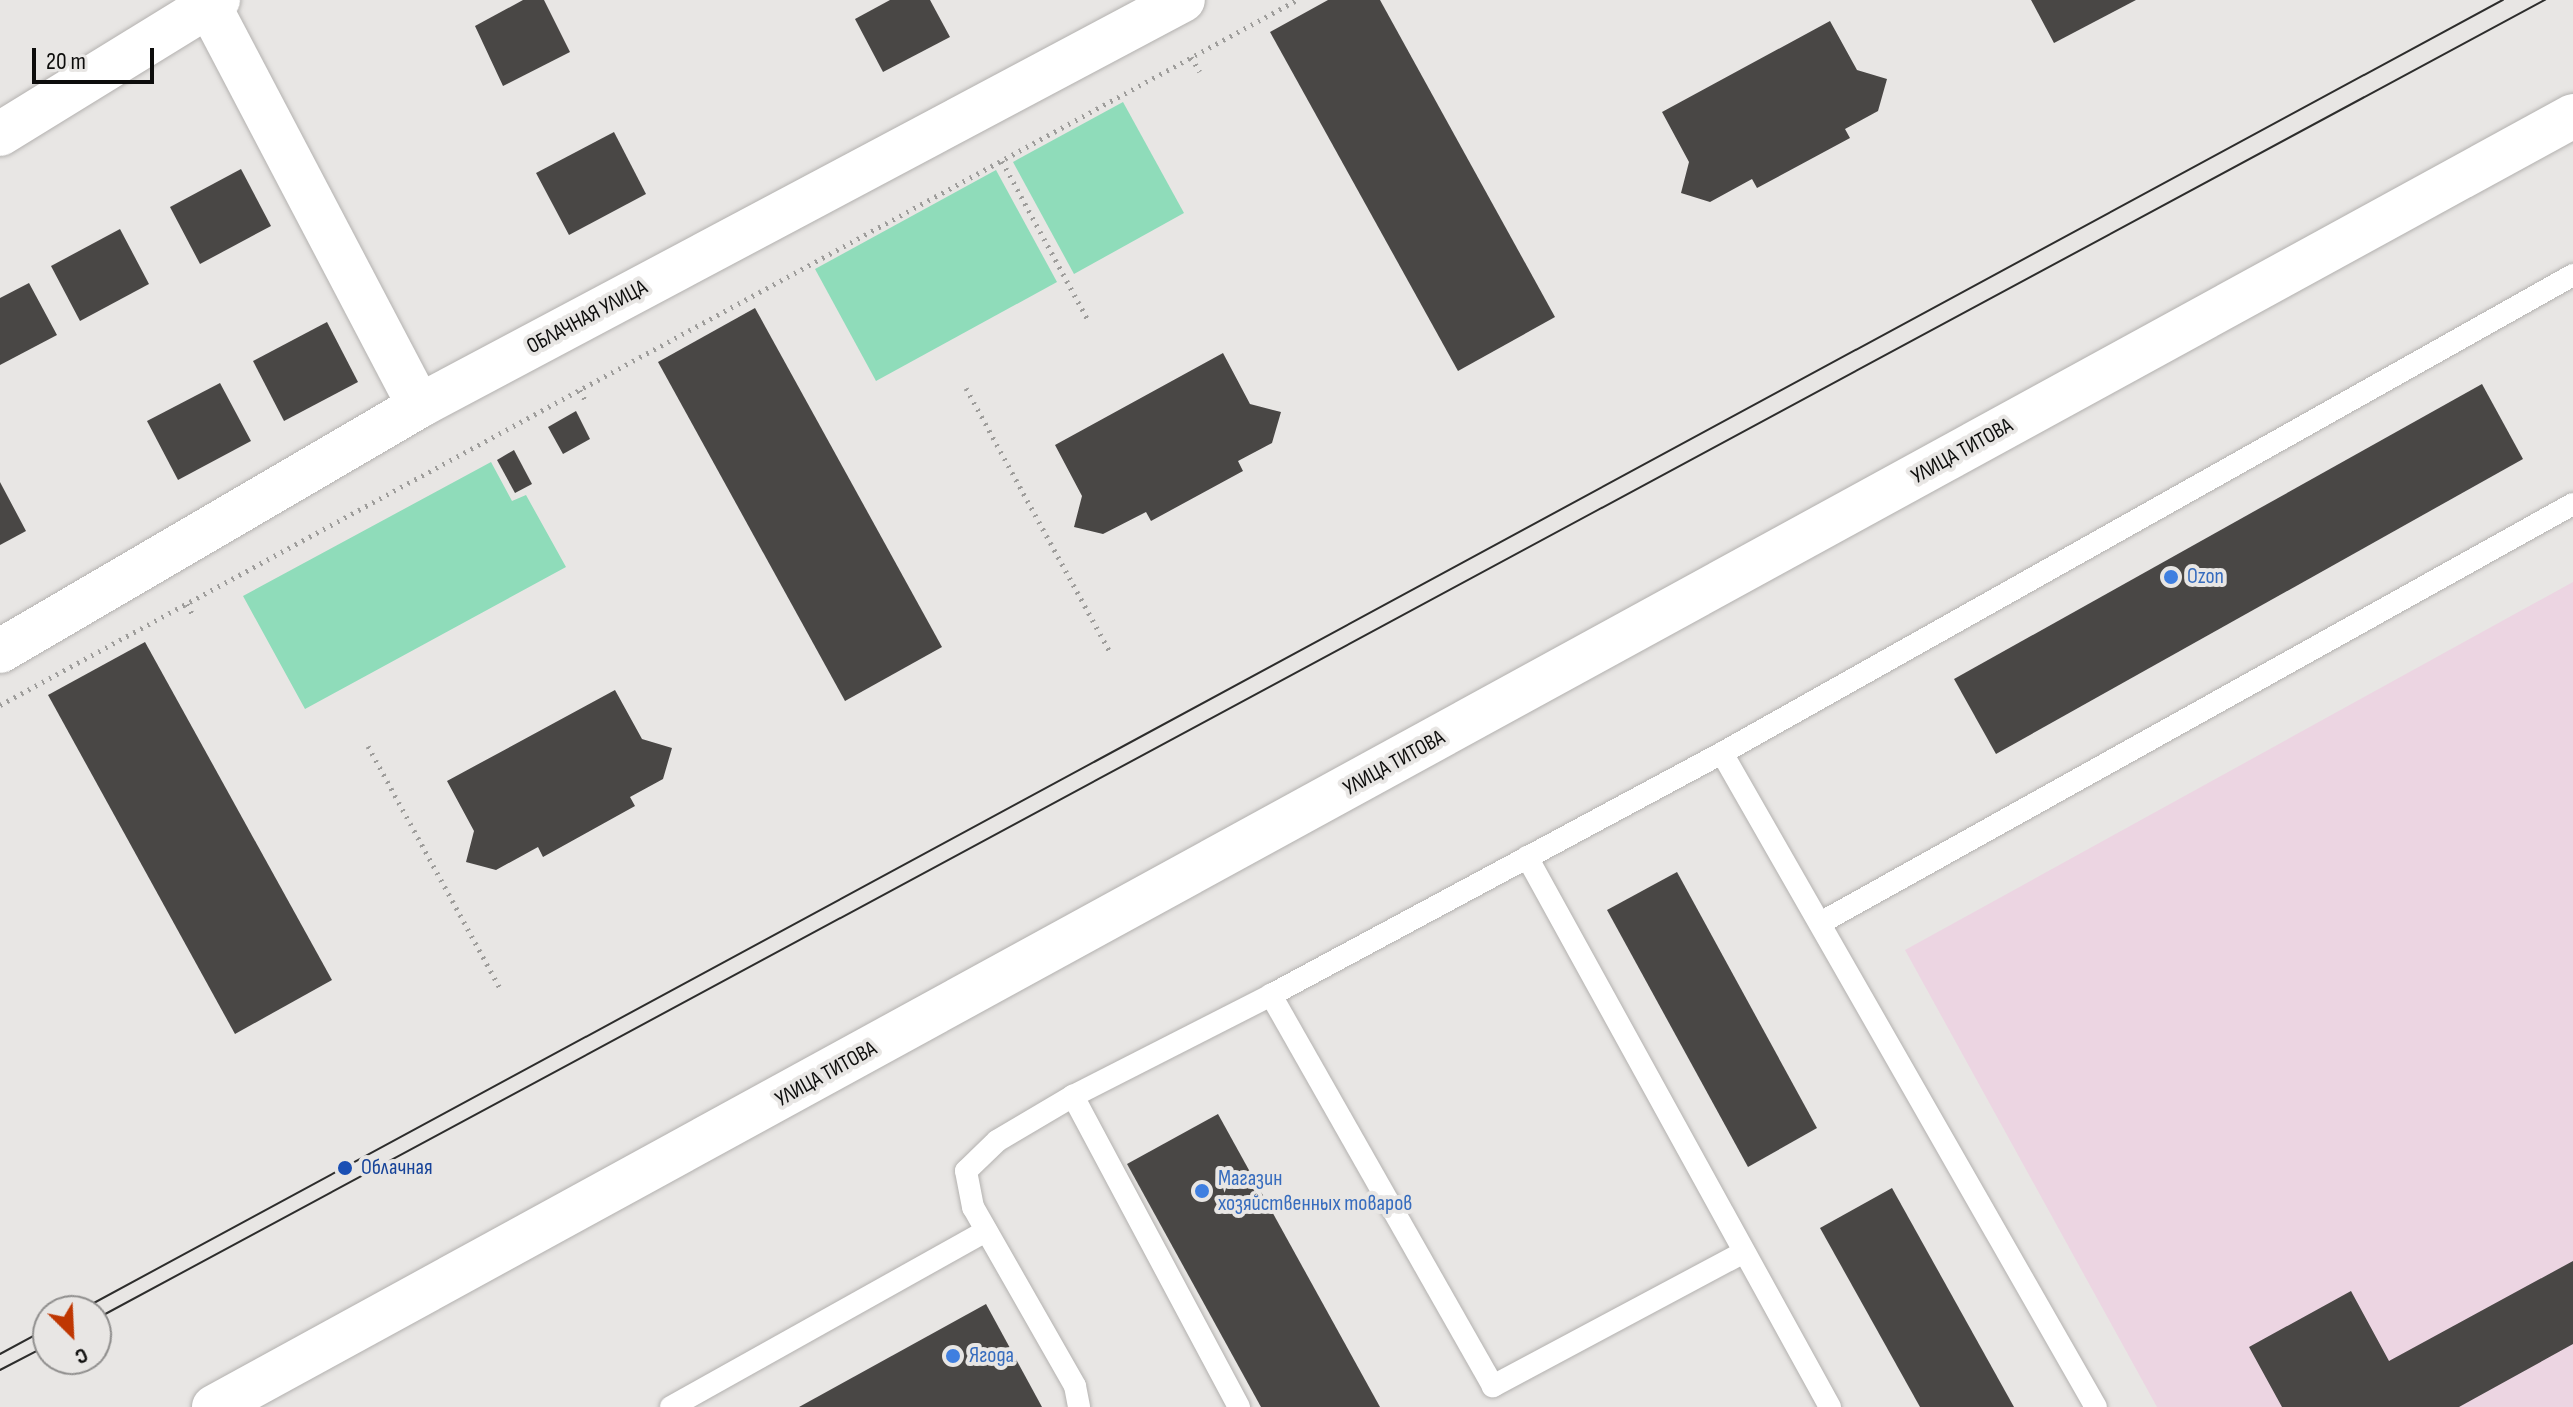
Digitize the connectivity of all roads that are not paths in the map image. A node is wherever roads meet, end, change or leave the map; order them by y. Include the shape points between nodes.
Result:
1 (1183, 0) edge
2 (211, 2) edge
3 (2573, 116) edge
4 (0, 134) edge
5 (2573, 275) edge
6 (419, 406) junction
7 (2573, 504) edge
8 (0, 651) edge
9 (1722, 753) junction
10 (1527, 857) junction
11 (1822, 922) junction
12 (1271, 995) junction
13 (1073, 1096) junction
14 (986, 1231) junction
15 (1744, 1252) junction
16 (214, 1407) edge
17 (671, 1407) edge
18 (1079, 1407) edge
19 (1239, 1407) edge
20 (1830, 1407) edge
21 (2096, 1407) edge

1 - 6 street, ОБЛАЧНАЯ УЛИЦА
2 - 4 street
2 - 6 street
3 - 16 street, УЛИЦА ТИТОВА
5 - 9 lane
6 - 8 street, ОБЛАЧНАЯ УЛИЦА
7 - 11 lane
9 - 10 lane
9 - 11 lane
10 - 12 lane
10 - 15 lane
11 - 21 lane
12 - 13 lane
12 - 15 lane via 1493,1386
13 - 14 lane via 997,1141 966,1171
13 - 19 lane
14 - 17 lane
14 - 18 lane via 1075,1386
15 - 20 lane

